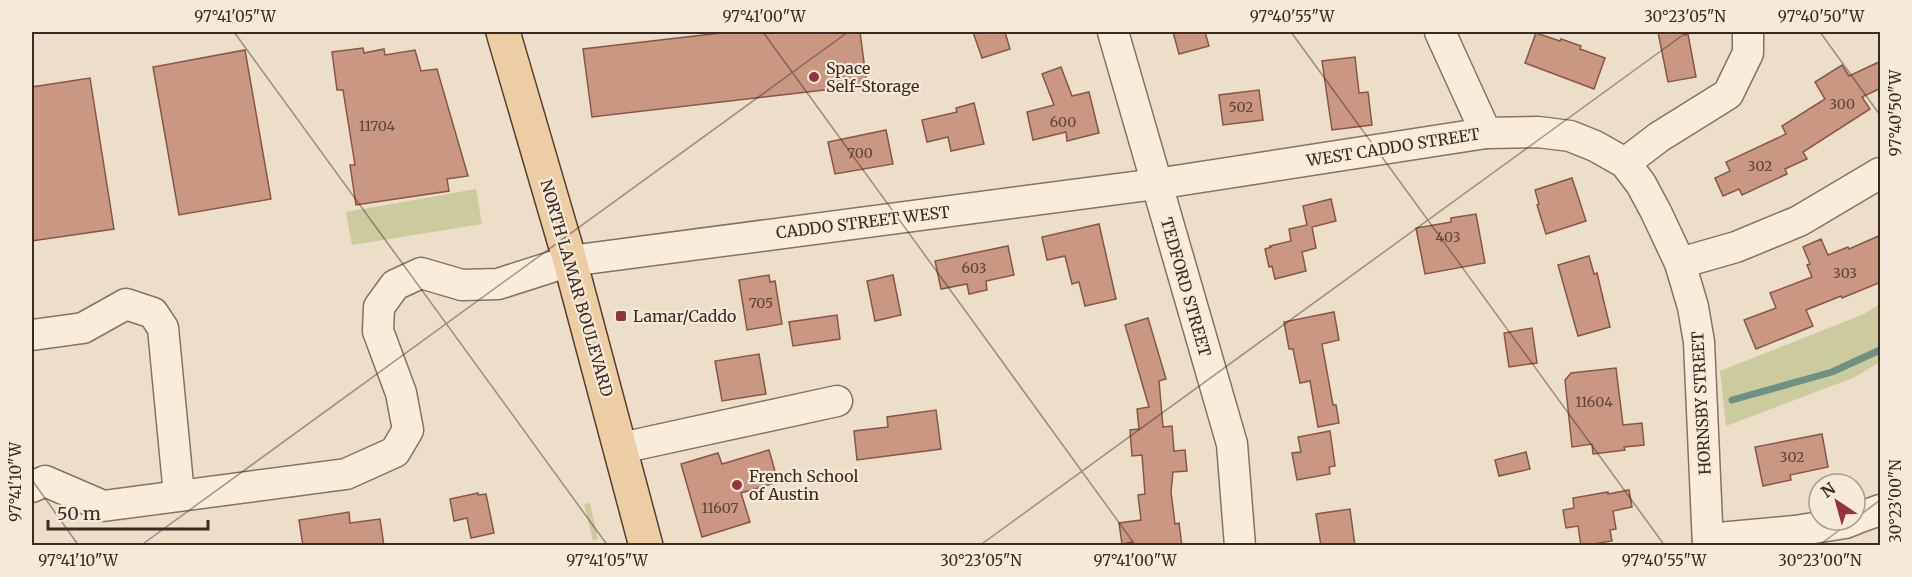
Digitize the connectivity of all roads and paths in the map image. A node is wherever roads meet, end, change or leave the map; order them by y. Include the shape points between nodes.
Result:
1 (507, 32) edge
2 (1113, 32) edge
3 (1440, 32) edge
4 (1748, 32) edge
5 (1486, 133) junction
6 (1626, 164) junction
7 (1881, 173) edge
8 (1156, 184) junction
9 (570, 261) junction
10 (1680, 263) junction
11 (32, 335) edge
12 (837, 401) dead end
13 (621, 448) junction
14 (32, 487) edge
15 (179, 495) junction
16 (1807, 529) edge
17 (1708, 542) edge
18 (646, 546) edge
19 (1240, 546) edge

1 - 9 main road, NORTH LAMAR BOULEVARD
2 - 8 street, TEDFORD STREET
3 - 5 street
4 - 6 street via 1748,53 1728,94 1659,137
5 - 6 street, WEST CADDO STREET via 1570,136
5 - 8 street, WEST CADDO STREET
6 - 10 street via 1651,203
7 - 10 street via 1799,221 1736,247
8 - 9 street, CADDO STREET WEST
8 - 19 street, TEDFORD STREET via 1232,444
9 - 13 main road, NORTH LAMAR BOULEVARD
9 - 15 street, CADDO STREET WEST via 498,284 462,285 421,273 395,285 379,307 378,331 401,393 408,430 395,452 346,474
10 - 17 street, HORNSBY STREET via 1699,342
11 - 15 street via 83,328 126,304 153,313 163,328
12 - 13 street
13 - 18 main road, NORTH LAMAR BOULEVARD
14 - 15 street, CADDO STREET WEST via 45,481 103,506
16 - 17 street

